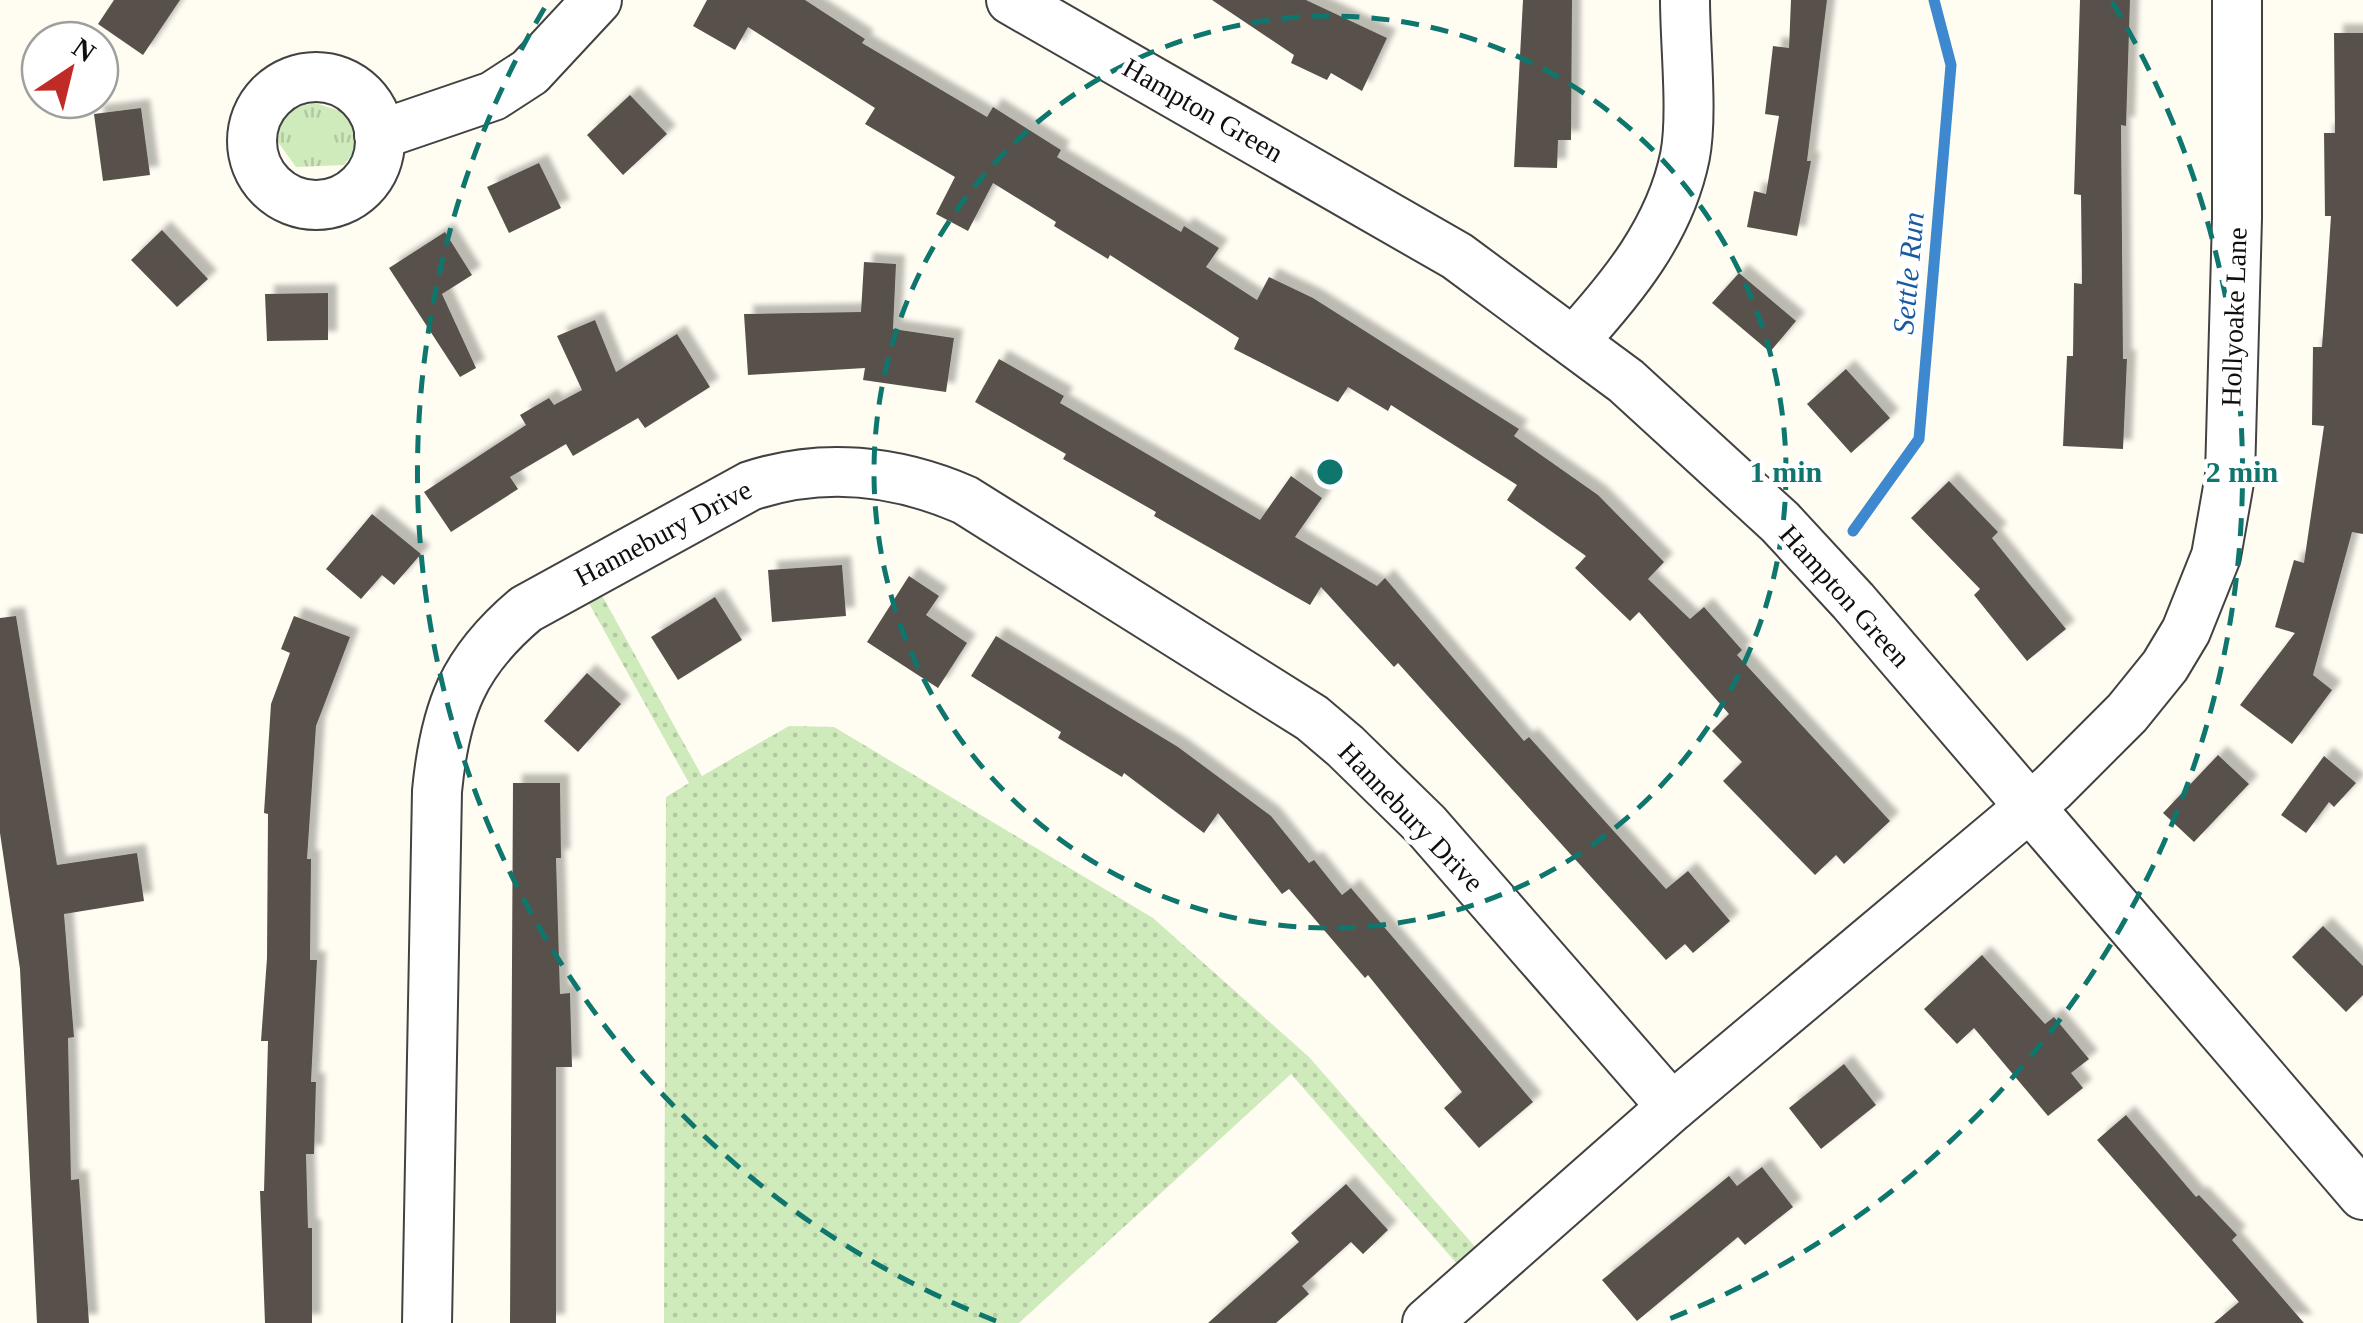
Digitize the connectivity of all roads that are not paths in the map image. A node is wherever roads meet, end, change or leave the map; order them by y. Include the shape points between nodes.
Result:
1 (597, 0) edge
2 (1011, 0) edge
3 (1685, 0) edge
4 (2237, 0) edge
5 (379, 135) dead end
6 (1574, 341) junction
7 (2030, 807) junction
8 (1672, 1107) junction
9 (2347, 1144) edge
10 (2363, 1194) edge
11 (426, 1323) edge
12 (1428, 1323) edge

1 - 5 street via 530,72 493,96
2 - 6 street, Hampton Green via 1457,256
3 - 6 street via 1686,152 1675,191 1639,262
4 - 7 street, Hollyoake Lane via 2231,452 2216,556 2165,666 2127,714
6 - 7 street, Hampton Green via 1780,522
7 - 8 street
7 - 9 street, Hampton Green
8 - 11 street, Hannebury Drive via 1426,826 1312,718 964,500 893,476 800,473 750,486 540,600 497,633 460,684 437,791
8 - 12 street
9 - 10 street, Hampton Green

